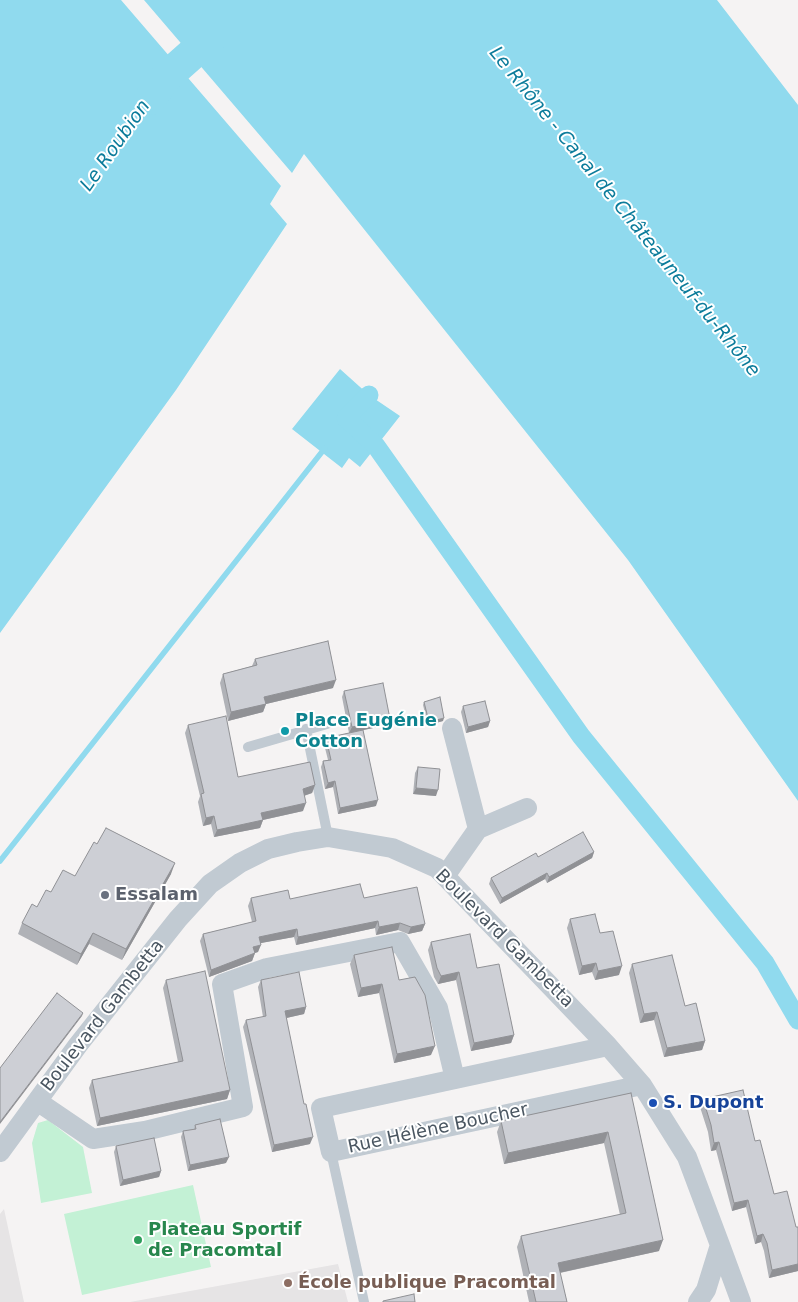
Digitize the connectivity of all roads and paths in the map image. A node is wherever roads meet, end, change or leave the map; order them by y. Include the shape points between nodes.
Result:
1 (327, 724) dead end
2 (452, 728) dead end
3 (306, 729) junction
4 (248, 747) dead end
5 (526, 808) dead end
6 (478, 829) junction
7 (328, 837) junction
8 (445, 876) junction
9 (608, 1046) junction
10 (456, 1079) junction
11 (642, 1084) junction
12 (37, 1101) junction
13 (0, 1152) edge
14 (331, 1152) junction
15 (720, 1245) junction
16 (364, 1302) edge
17 (698, 1302) edge
18 (741, 1302) edge

1 - 3 lane
2 - 6 street
3 - 4 lane
3 - 7 lane
5 - 6 street
6 - 8 street
7 - 8 street, Boulevard Gambetta via 392,848 437,868
7 - 12 street, Boulevard Gambetta via 268,849 210,884 99,1018
8 - 9 street, Boulevard Gambetta
9 - 10 street, Rue Hélène Boucher
9 - 11 street, Boulevard Gambetta
10 - 12 street via 438,1008 400,942 267,968 222,984 243,1107 93,1140
10 - 14 street, Rue Hélène Boucher via 321,1108
11 - 14 street, Rue Hélène Boucher
11 - 15 street, Boulevard Gambetta via 686,1157
12 - 13 street, Boulevard Gambetta
14 - 16 lane
15 - 17 street via 706,1290
15 - 18 street, Boulevard Gambetta

